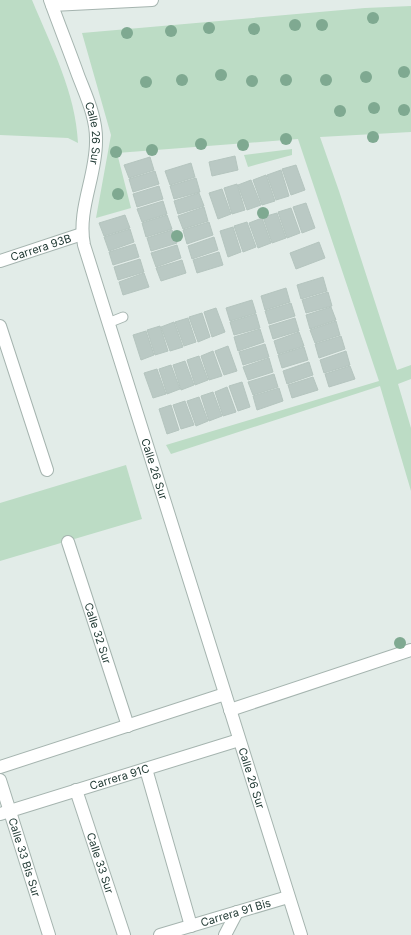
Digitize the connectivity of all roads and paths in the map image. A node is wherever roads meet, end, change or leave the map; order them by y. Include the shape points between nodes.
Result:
1 (152, 0) edge
2 (51, 2) edge
3 (82, 234) junction
4 (0, 261) edge
5 (123, 317) dead end
6 (108, 323) junction
7 (0, 326) edge
8 (48, 470) dead end
9 (68, 542) dead end
10 (411, 650) edge
11 (225, 694) junction
12 (230, 710) junction
13 (128, 726) junction
14 (239, 740) junction
15 (0, 767) edge
16 (146, 769) junction
17 (0, 780) edge
18 (76, 790) junction
19 (5, 812) edge
20 (288, 897) junction
21 (237, 912) junction
22 (190, 926) junction
23 (300, 934) edge
24 (49, 935) edge
25 (124, 935) edge
26 (160, 935) edge
27 (225, 935) edge

1 - 2 street
2 - 3 street, Calle 26 Sur via 90,106 96,130 95,156
3 - 4 street, Carrera 93B
3 - 6 street, Calle 26 Sur
5 - 6 lane
6 - 11 street, Calle 26 Sur
7 - 8 street
9 - 13 street, Calle 32 Sur
10 - 12 street
11 - 12 street, Calle 26 Sur
11 - 13 street
12 - 14 street, Calle 26 Sur
13 - 15 street
14 - 16 street, Carrera 91C
14 - 20 street, Calle 26 Sur
16 - 18 street, Carrera 91C
16 - 22 street
17 - 19 street, Calle 33 Bis Sur
18 - 19 street, Carrera 91C
18 - 25 street, Calle 33 Sur
19 - 24 street, Calle 33 Bis Sur
20 - 21 street, Carrera 91 Bis
20 - 23 street, Calle 26 Sur
21 - 22 street, Carrera 91 Bis
21 - 27 street
22 - 26 street, Carrera 91 Bis

